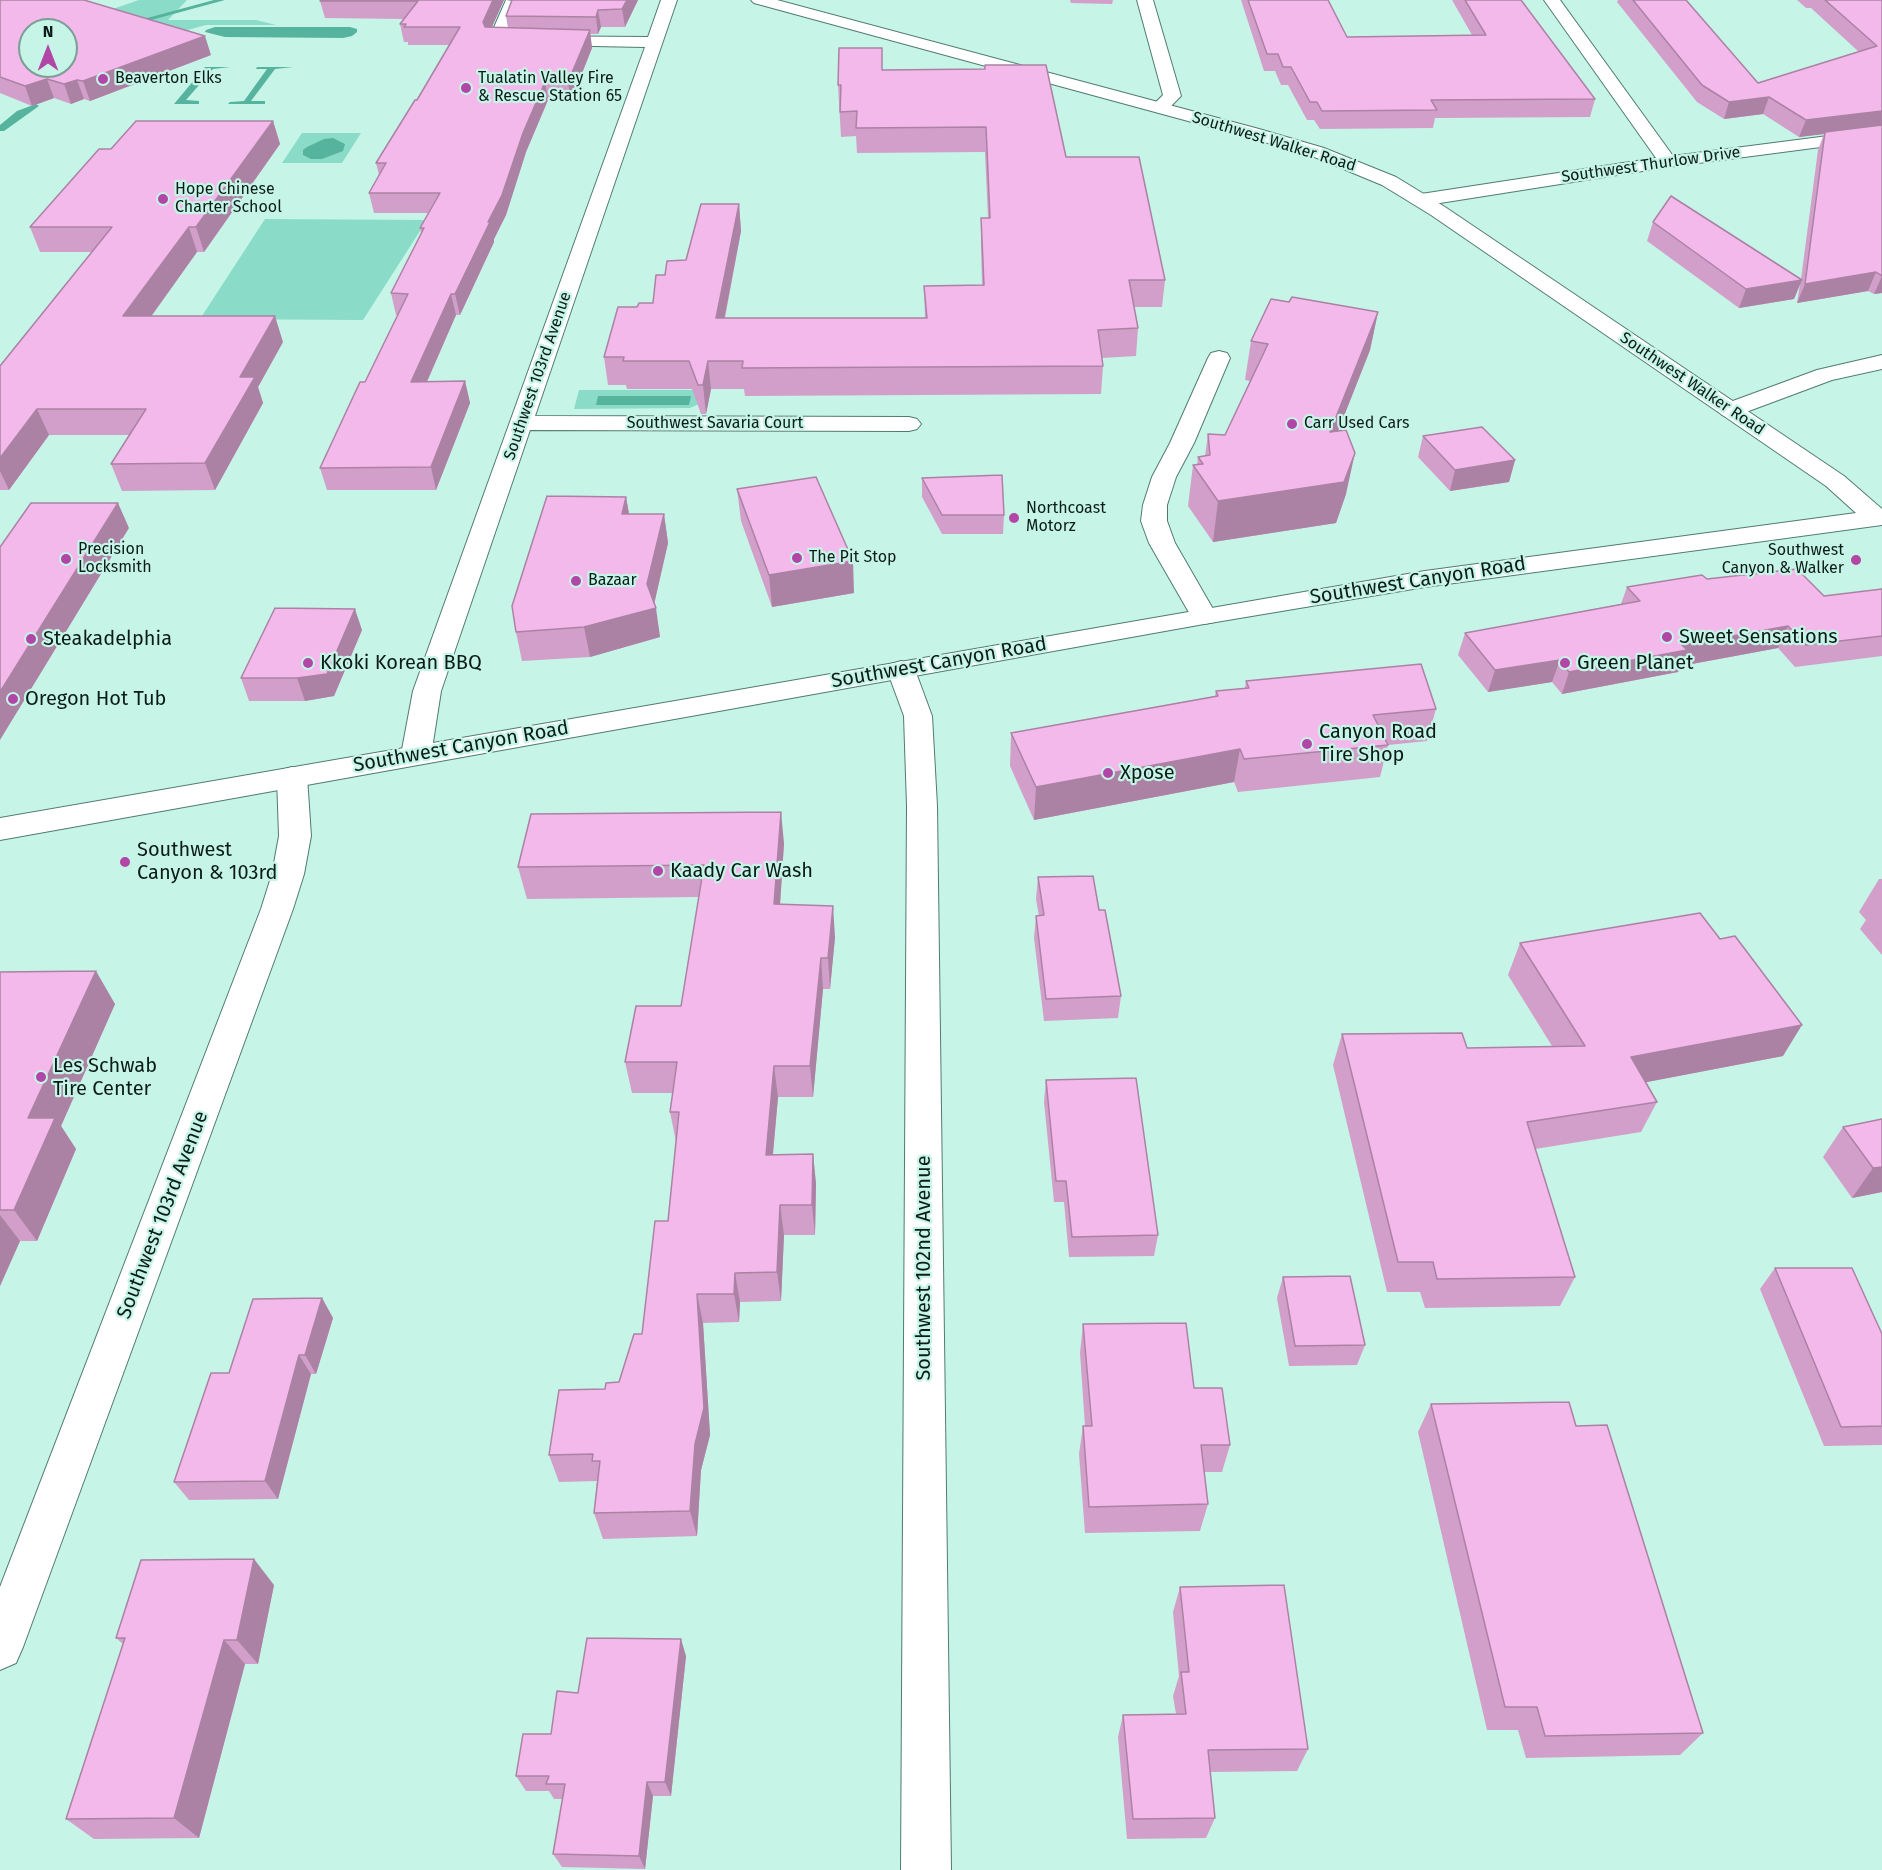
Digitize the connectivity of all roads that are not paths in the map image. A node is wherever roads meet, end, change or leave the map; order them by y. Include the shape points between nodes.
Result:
1 (669, 0) edge
2 (759, 0) edge
3 (1145, 0) edge
4 (1552, 0) edge
5 (512, 2) edge
6 (654, 42) junction
7 (1160, 107) junction
8 (1882, 134) edge
9 (1668, 162) junction
10 (1421, 200) junction
11 (1219, 358) dead end
12 (1882, 362) edge
13 (1730, 410) junction
14 (521, 423) junction
15 (909, 424) dead end
16 (1879, 518) edge
17 (1204, 616) junction
18 (901, 670) junction
19 (416, 755) junction
20 (292, 777) junction
21 (0, 829) edge
22 (0, 1647) edge
23 (926, 1870) edge

1 - 6 street, Southwest 103rd Avenue
2 - 7 street, Southwest Walker Road
3 - 7 street via 1172,96
4 - 9 street
5 - 6 street via 495,41
6 - 14 street, Southwest 103rd Avenue
7 - 10 street, Southwest Walker Road via 1318,152 1389,181
8 - 9 street, Southwest Thurlow Drive
9 - 10 street, Southwest Thurlow Drive
10 - 13 street, Southwest Walker Road
11 - 17 street via 1164,477 1154,521 1162,543
12 - 13 street via 1825,375
13 - 16 street, Southwest Walker Road via 1835,481
14 - 15 street, Southwest Savaria Court
14 - 19 street, Southwest 103rd Avenue via 427,691
16 - 17 street, Southwest Canyon Road via 1481,570
17 - 18 street, Southwest Canyon Road
18 - 19 street, Southwest Canyon Road
18 - 23 street, Southwest 102nd Avenue via 918,716 922,807
19 - 20 street, Southwest Canyon Road
20 - 21 street, Southwest Canyon Road
20 - 22 street, Southwest 103rd Avenue via 295,836 277,909

